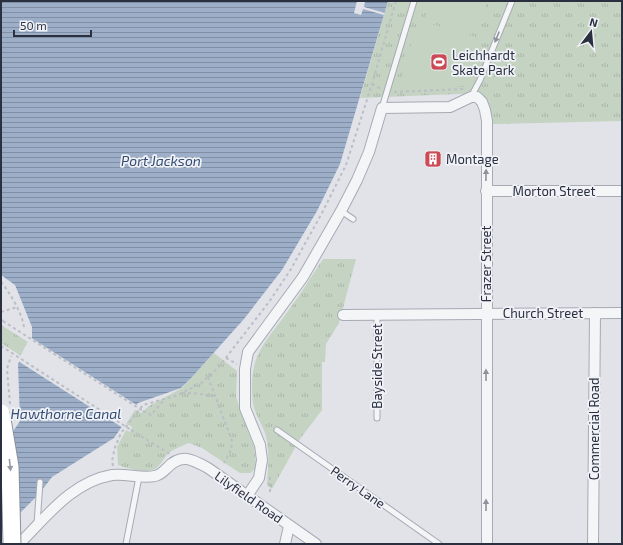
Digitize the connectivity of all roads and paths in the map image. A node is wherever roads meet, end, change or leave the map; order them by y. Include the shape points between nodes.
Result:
1 (396, 1) edge
2 (414, 1) edge
3 (512, 1) edge
4 (372, 84) junction
5 (386, 92) junction
6 (470, 93) junction
7 (382, 108) junction
8 (486, 191) junction
9 (622, 191) edge
10 (341, 211) junction
11 (353, 219) dead end
12 (1, 282) edge
13 (17, 307) junction
14 (1, 312) edge
15 (486, 313) junction
16 (622, 313) edge
17 (377, 314) junction
18 (595, 314) junction
19 (344, 315) dead end
20 (2, 321) edge
21 (24, 330) dead end
22 (1, 346) edge
23 (11, 356) dead end
24 (208, 377) junction
25 (181, 393) junction
26 (214, 396) junction
27 (165, 399) junction
28 (5, 410) edge
29 (377, 418) dead end
30 (277, 430) dead end
31 (178, 459) junction
32 (224, 463) dead end
33 (114, 475) junction
34 (139, 477) junction
35 (40, 482) dead end
36 (247, 496) junction
37 (37, 525) junction
38 (289, 526) junction
39 (16, 544) edge
40 (126, 544) edge
41 (285, 544) edge
42 (316, 544) edge
43 (439, 544) edge
44 (487, 544) edge
45 (593, 544) edge

1 - 4 path
2 - 5 lane
3 -> 6 lane via 480,80
4 - 5 path
4 - 24 path via 346,165 291,269 226,358
5 - 6 path via 448,90
5 - 7 lane
6 - 7 street via 450,108
8 -> 6 street, Frazer Street via 487,121 482,102
7 - 10 street via 369,152
8 - 9 street, Morton Street
8 - 15 street, Frazer Street
10 - 11 lane
10 - 36 street via 303,278 248,352 245,369 245,408 260,445 262,460 259,478
12 - 13 path
13 - 14 path
13 - 21 path
15 - 17 street, Church Street
15 - 18 street, Church Street
44 -> 15 street, Frazer Street
16 - 18 street, Church Street
17 - 19 street, Church Street
17 - 29 lane, Bayside Street
18 - 45 street, Commercial Road
20 - 27 path, bridge via 151,415
22 - 31 path, bridge
23 - 28 path via 7,369
24 - 25 path
24 - 26 path
25 - 26 path
25 - 27 path
26 - 32 path via 232,440 231,450
27 - 33 path via 143,405 122,432 112,461
28 -> 39 highway, bridge
30 - 43 lane, Perry Lane
31 - 34 street via 156,476
31 - 36 street, Lilyfield Road via 189,459 198,463
33 - 34 street
33 - 37 street via 99,478 69,494
34 - 40 lane
35 - 37 lane
36 - 38 street, Lilyfield Road
37 - 39 street
38 - 41 street
38 - 42 street, Lilyfield Road

